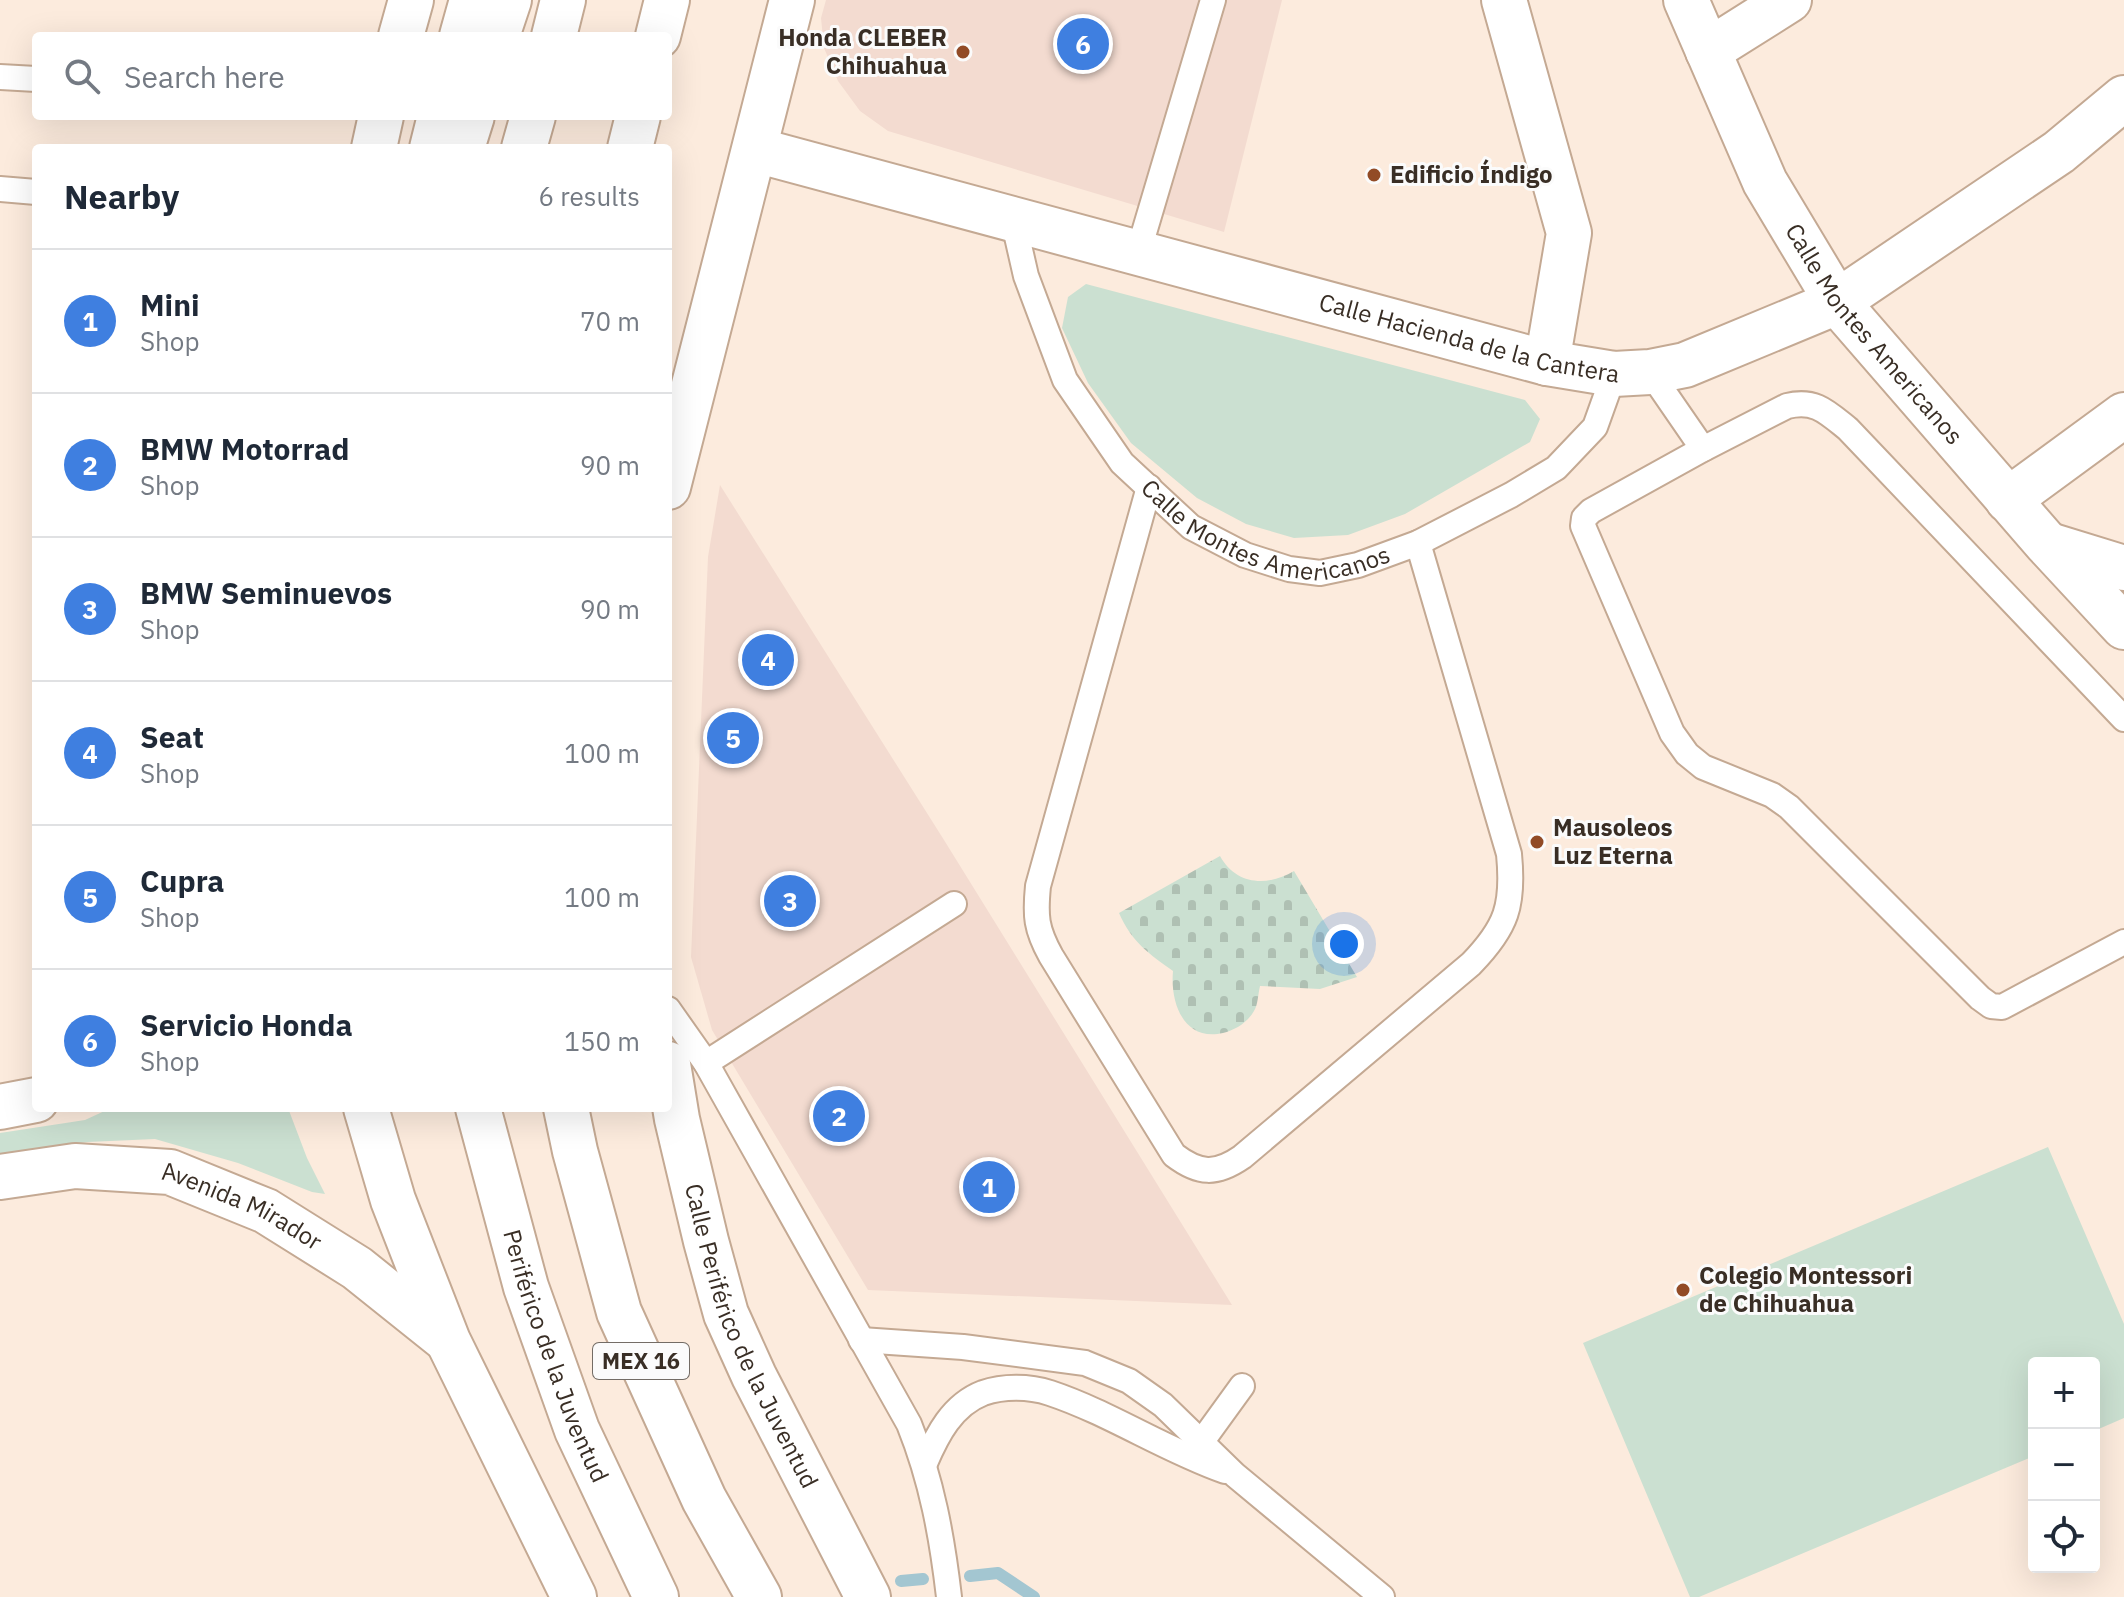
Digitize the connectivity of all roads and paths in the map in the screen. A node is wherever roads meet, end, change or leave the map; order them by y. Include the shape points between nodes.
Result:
1 (411, 0) edge
2 (472, 0) edge
3 (509, 0) edge
4 (563, 0) edge
5 (667, 0) edge
6 (792, 0) edge
7 (1213, 0) edge
8 (1504, 0) edge
9 (1686, 0) edge
10 (1789, 0) edge
11 (402, 32) edge
12 (463, 32) edge
13 (498, 32) edge
14 (555, 32) edge
15 (659, 32) edge
16 (1708, 51) junction
17 (0, 77) edge
18 (32, 79) edge
19 (2124, 98) edge
20 (380, 120) edge
21 (439, 120) edge
22 (471, 120) edge
23 (532, 120) edge
24 (637, 120) edge
25 (375, 144) edge
26 (433, 144) edge
27 (463, 144) edge
28 (525, 144) edge
29 (631, 144) edge
30 (756, 150) junction
31 (0, 189) edge
32 (32, 192) edge
33 (1013, 219) junction
34 (1138, 253) junction
35 (1837, 302) junction
36 (1547, 363) junction
37 (1632, 373) junction
38 (2124, 415) edge
39 (1703, 449) junction
40 (672, 472) edge
41 (1149, 487) junction
42 (2008, 500) junction
43 (1418, 543) junction
44 (2047, 544) junction
45 (2124, 568) edge
46 (2124, 627) edge
47 (2124, 719) edge
48 (954, 904) dead end
49 (2124, 942) edge
50 (672, 1021) edge
51 (687, 1064) edge
52 (32, 1101) edge
53 (0, 1107) edge
54 (367, 1112) edge
55 (479, 1112) edge
56 (567, 1112) edge
57 (0, 1177) edge
58 (861, 1340) junction
59 (448, 1341) junction
60 (1242, 1386) dead end
61 (1195, 1450) junction
62 (925, 1463) junction
63 (574, 1597) edge
64 (656, 1597) edge
65 (759, 1597) edge
66 (868, 1597) edge
67 (949, 1597) edge
68 (1382, 1597) edge

1 - 11 main road
2 - 12 main road
3 - 13 main road
4 - 14 main road
5 - 15 main road
6 - 30 main road
7 - 34 lane
8 - 36 main road via 1569,233
9 - 16 main road, Calle Montes Americanos
10 - 16 main road
16 - 35 main road, Calle Montes Americanos via 1765,182
17 - 18 lane
19 - 35 main road, Calle Hacienda de la Cantera via 2059,152
20 - 25 main road
21 - 26 main road
22 - 27 main road
23 - 28 main road
24 - 29 main road
30 - 33 main road, Calle Hacienda de la Cantera
30 - 40 main road
31 - 32 lane
33 - 34 main road, Calle Hacienda de la Cantera
33 - 41 lane, Calle Montes Americanos via 1026,276 1065,380 1122,463
34 - 36 main road, Calle Hacienda de la Cantera
35 - 37 main road, Calle Hacienda de la Cantera via 1685,365
35 - 42 main road, Calle Montes Americanos
36 - 37 main road, Calle Hacienda de la Cantera
37 - 39 lane
37 - 43 lane, Calle Montes Americanos via 1595,427 1556,468
38 - 42 main road
39 - 47 lane via 1787,406 1817,406 1848,429
39 - 49 lane via 1591,511 1583,526 1663,717 1687,754 1703,767 1789,807 1991,1006 2014,1002
41 - 43 lane, Calle Montes Americanos via 1191,527 1245,555 1289,569 1320,573 1346,568
41 - 43 lane via 1035,912 1051,956 1174,1155 1206,1171 1226,1168 1242,1157 1471,964 1493,942 1506,915 1512,884 1509,854
42 - 44 main road, Calle Montes Americanos
44 - 45 main road
44 - 46 main road, Calle Montes Americanos
48 - 51 lane
50 - 51 lane
51 - 58 lane
51 - 66 main road, Calle Periférico de la Juventud via 684,1150 726,1314
52 - 53 main road
54 - 59 main road via 393,1200
55 - 64 main road, Periférico de la Juventud / MEX 16 via 526,1287 577,1430
56 - 65 main road, MEX 16 via 619,1312 704,1499
57 - 59 main road, Avenida Mirador via 75,1166 170,1172 266,1211 357,1268
58 - 61 lane via 1085,1363 1129,1381 1163,1405
58 - 62 lane via 890,1387
59 - 63 main road
60 - 61 lane
61 - 62 lane via 1048,1392 1016,1387 982,1394 954,1412
61 - 68 lane via 1235,1475
62 - 67 lane

